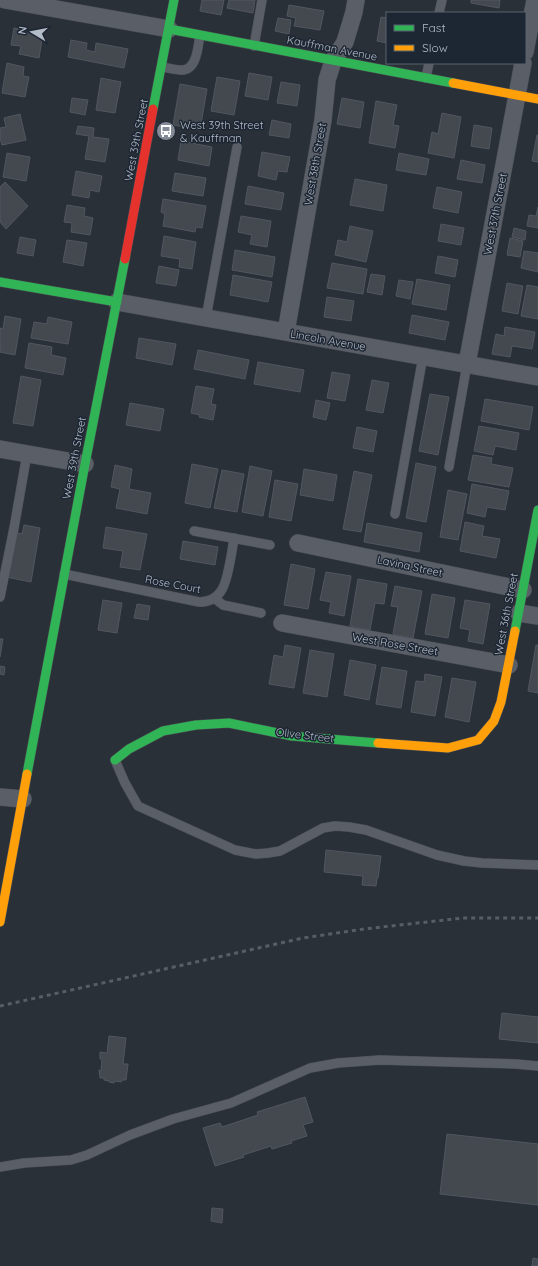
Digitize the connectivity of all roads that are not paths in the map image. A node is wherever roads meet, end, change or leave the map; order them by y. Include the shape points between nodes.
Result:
1 (5, 0) edge
2 (174, 0) edge
3 (262, 0) edge
4 (356, 0) edge
5 (442, 0) edge
6 (535, 0) edge
7 (439, 12) edge
8 (169, 29) junction
9 (200, 35) junction
10 (254, 46) junction
11 (526, 47) edge
12 (333, 61) junction
13 (429, 64) edge
14 (523, 64) edge
15 (162, 67) junction
16 (426, 78) junction
17 (517, 95) junction
18 (538, 99) edge
19 (237, 148) dead end
20 (0, 282) edge
21 (117, 302) junction
22 (206, 318) junction
23 (286, 332) junction
24 (423, 356) junction
25 (467, 364) junction
26 (538, 377) edge
27 (0, 449) edge
28 (27, 454) junction
29 (85, 464) junction
30 (449, 467) dead end
31 (538, 510) edge
32 (395, 514) dead end
33 (194, 531) dead end
34 (234, 538) junction
35 (298, 542) dead end
36 (270, 544) dead end
37 (64, 574) junction
38 (523, 590) junction
39 (0, 597) edge
40 (214, 598) junction
41 (519, 612) junction
42 (261, 613) dead end
43 (538, 616) edge
44 (282, 623) dead end
45 (509, 665) junction
46 (494, 721) joint
47 (115, 760) joint
48 (0, 797) edge
49 (23, 799) junction
50 (538, 865) edge
51 (0, 922) edge
52 (538, 1066) edge
53 (0, 1167) edge

1 - 8 street
2 - 8 street, West 39th Street
3 - 10 lane
4 - 12 street, West 38th Street via 345,42
5 - 7 lane
6 - 11 street
8 - 9 street, Kauffman Avenue
8 - 15 street, West 39th Street
9 - 10 street, Kauffman Avenue
9 - 15 lane via 195,60 190,67 183,70
10 - 12 street, Kauffman Avenue
12 - 16 street, Kauffman Avenue
12 - 23 street, West 38th Street via 327,80 323,120
13 - 16 lane
14 - 17 street, West 37th Street
15 - 21 street, West 39th Street
16 - 17 street, Kauffman Avenue
17 - 18 street, Kauffman Avenue
17 - 25 street, West 37th Street
19 - 22 lane
20 - 21 street
21 - 22 street, Lincoln Avenue
21 - 29 street, West 39th Street
22 - 23 street, Lincoln Avenue
23 - 24 street, Lincoln Avenue
24 - 25 street, Lincoln Avenue
24 - 32 lane
25 - 26 street, Lincoln Avenue
25 - 30 lane
27 - 28 street
28 - 29 street
28 - 39 lane
29 - 37 street, West 39th Street
31 - 38 street, West 36th Street
33 - 34 lane
34 - 36 lane
34 - 40 lane, Rose Court via 226,582 222,591
35 - 38 street, Lavina Street
37 - 40 lane, Rose Court via 199,602 207,602
37 - 49 street, West 39th Street
38 - 41 street, West 36th Street
40 - 42 lane via 223,605
41 - 43 street
41 - 45 street, West 36th Street
44 - 45 street, West Rose Street
45 - 46 street, West 36th Street
46 - 47 street, Olive Street via 478,740 448,748 292,736 229,723 196,724 163,732 129,749
47 - 50 lane via 124,783 138,806 235,850 256,854 280,851 323,828 349,826 437,855 464,861
48 - 49 street
49 - 51 street, West 39th Street
52 - 53 lane via 380,1060 310,1068 231,1103 173,1119 87,1155 71,1160

